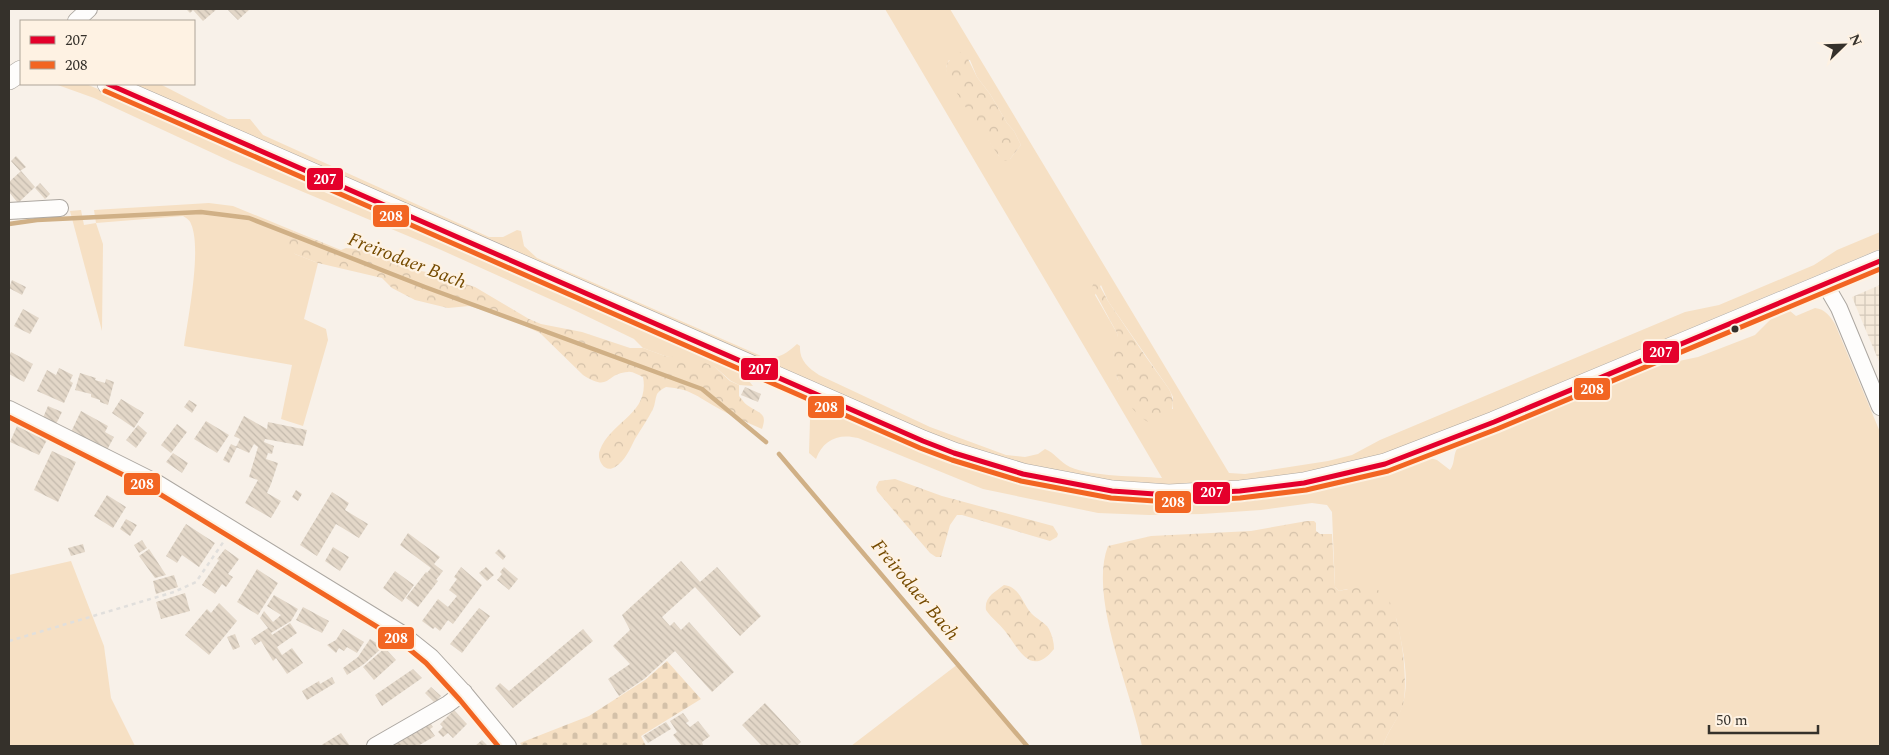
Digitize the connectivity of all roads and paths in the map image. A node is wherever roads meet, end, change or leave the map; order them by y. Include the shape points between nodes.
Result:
1 (89, 9) edge
2 (77, 20) edge
3 (20, 72) edge
4 (9, 79) edge
5 (110, 85) edge
6 (60, 208) dead end
7 (9, 211) edge
8 (1880, 260) edge
9 (1825, 284) junction
10 (1880, 407) edge
11 (9, 410) edge
12 (232, 529) junction
13 (9, 641) edge
14 (464, 692) junction
15 (375, 746) edge
16 (508, 746) edge

1 - 2 street
3 - 4 main road
5 - 9 main road via 923,441 1023,474 1112,491 1169,495 1240,491 1304,483 1385,464
6 - 7 street
8 - 9 main road
9 - 10 street via 1839,308
11 - 12 street via 157,483
12 - 13 path via 196,582 174,592
12 - 14 street via 401,633 431,657
14 - 15 street
14 - 16 street

